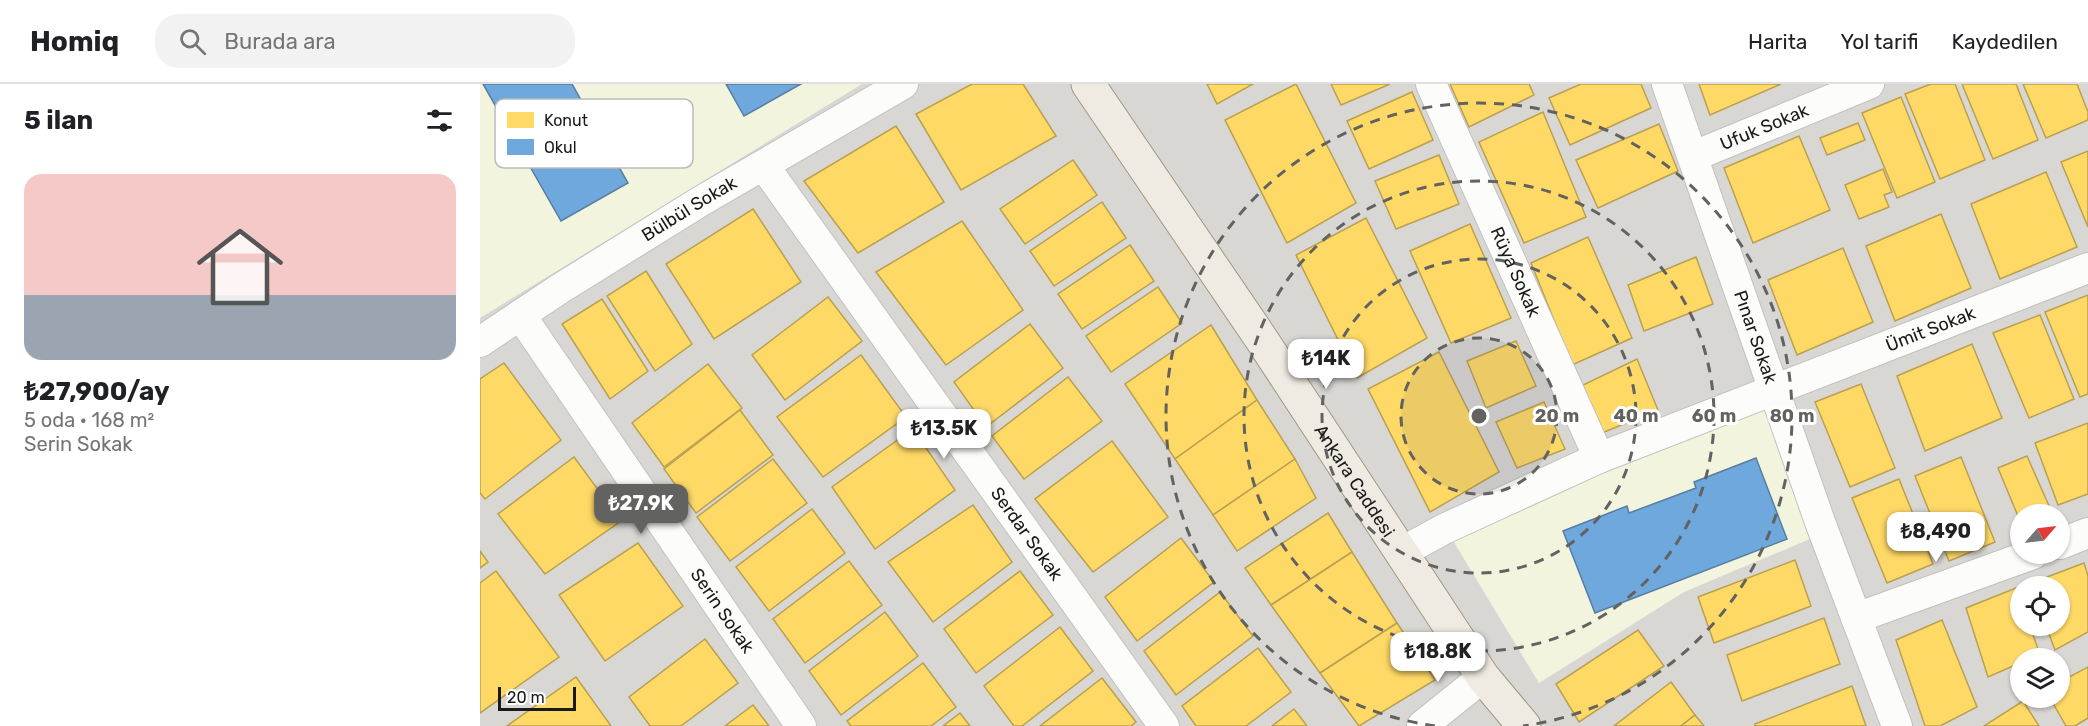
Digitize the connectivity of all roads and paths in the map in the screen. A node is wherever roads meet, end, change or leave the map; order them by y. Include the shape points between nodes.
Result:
1 (903, 84) edge
2 (1088, 84) edge
3 (1431, 84) edge
4 (1667, 84) edge
5 (1869, 84) edge
6 (1694, 156) junction
7 (764, 166) junction
8 (2088, 268) edge
9 (521, 316) junction
10 (480, 342) edge
11 (1772, 390) junction
12 (1599, 458) junction
13 (2088, 533) edge
14 (2070, 540) edge
15 (1402, 552) junction
16 (2010, 562) edge
17 (1856, 618) junction
18 (1484, 676) junction
19 (801, 726) edge
20 (1164, 726) edge
21 (1422, 726) edge
22 (1524, 726) edge
23 (1897, 726) edge

1 - 7 street, Bülbül Sokak
2 - 15 main road, Ankara Caddesi
3 - 12 street, Rüya Sokak
4 - 6 street, Pınar Sokak
5 - 6 street, Ufuk Sokak
6 - 11 street, Pınar Sokak
7 - 9 street, Bülbül Sokak via 691,207
7 - 20 street, Serdar Sokak
8 - 11 street, Ümit Sokak
9 - 10 street, Bülbül Sokak
9 - 19 street, Serin Sokak
11 - 12 street, Ümit Sokak
11 - 17 street, Pınar Sokak
12 - 15 street, Ümit Sokak
13 - 14 street
15 - 18 main road, Ankara Caddesi
16 - 17 street
17 - 23 street, Pınar Sokak
18 - 21 street
18 - 22 main road, Ankara Caddesi

